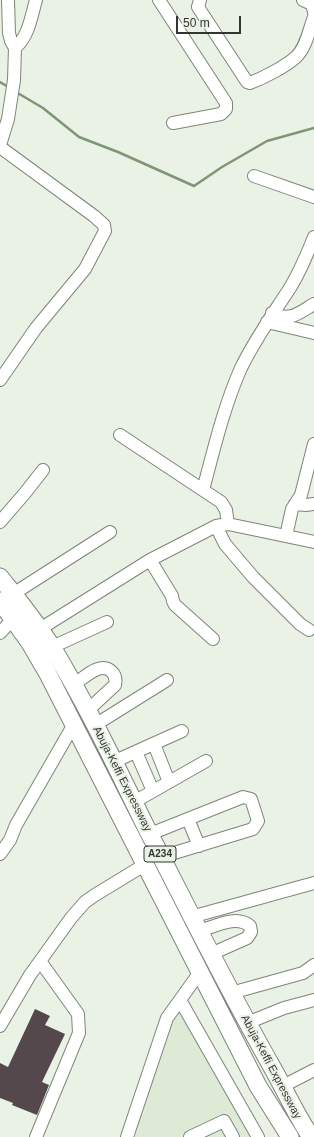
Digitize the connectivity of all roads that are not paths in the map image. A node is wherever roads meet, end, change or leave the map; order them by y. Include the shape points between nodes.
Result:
1 (8, 0) edge
2 (36, 0) edge
3 (158, 0) edge
4 (200, 0) edge
5 (303, 0) edge
6 (314, 12) edge
7 (314, 17) edge
8 (16, 48) junction
9 (173, 123) dead end
10 (0, 146) edge
11 (254, 176) dead end
12 (314, 197) edge
13 (314, 237) edge
14 (309, 260) edge
15 (314, 304) edge
16 (270, 318) junction
17 (314, 333) edge
18 (0, 380) edge
19 (120, 435) dead end
20 (314, 444) edge
21 (43, 470) dead end
22 (203, 490) junction
23 (295, 504) junction
24 (314, 504) edge
25 (0, 522) edge
26 (222, 525) junction
27 (110, 532) dead end
28 (286, 536) junction
29 (314, 542) edge
30 (150, 560) junction
31 (0, 577) edge
32 (7, 598) edge
33 (14, 619) junction
34 (108, 622) dead end
35 (40, 629) junction
36 (309, 630) dead end
37 (0, 633) edge
38 (213, 639) dead end
39 (52, 647) junction
40 (167, 680) dead end
41 (73, 685) junction
42 (91, 718) junction
43 (74, 724) junction
44 (182, 731) dead end
45 (154, 744) junction
46 (136, 752) junction
47 (206, 761) dead end
48 (113, 762) junction
49 (169, 782) junction
50 (153, 791) junction
51 (134, 802) junction
52 (188, 819) junction
53 (150, 834) junction
54 (199, 846) junction
55 (0, 854) edge
56 (161, 857) junction
57 (146, 864) junction
58 (314, 883) edge
59 (195, 924) junction
60 (211, 954) junction
61 (40, 961) junction
62 (314, 965) edge
63 (200, 972) junction
64 (231, 993) junction
65 (180, 1000) junction
66 (314, 1000) edge
67 (247, 1023) junction
68 (0, 1026) edge
69 (314, 1070) edge
70 (283, 1086) junction
71 (204, 1134) edge
72 (36, 1137) edge
73 (127, 1137) edge
74 (190, 1137) edge
75 (233, 1137) edge
76 (258, 1137) edge
77 (290, 1137) edge
78 (311, 1137) edge

1 - 8 street via 10,41
2 - 8 street via 26,35
3 - 9 street via 226,103 226,109 221,114
4 - 7 street via 198,7 250,83 269,75 296,56 304,44
5 - 6 street via 312,4
8 - 10 street via 8,119
10 - 18 street via 94,216 104,225 106,232 85,269 36,328
11 - 12 street
13 - 14 street
14 - 16 street
15 - 16 street via 295,315
16 - 17 street
16 - 22 street via 242,366 228,401
19 - 22 street
20 - 23 street via 301,495
21 - 25 street
22 - 26 street via 221,502 226,510
23 - 24 street
23 - 28 street
26 - 28 street
26 - 30 street
26 - 36 street via 225,544 252,577
27 - 32 street
28 - 29 street
30 - 35 street
30 - 38 street via 175,605
31 - 32 highway, Abuja-Keffi Expressway / A234
32 - 33 highway, Abuja-Keffi Expressway / A234
32 - 35 highway, Abuja-Keffi Expressway / A234
33 - 37 street
33 - 43 highway, Abuja-Keffi Expressway / A234
34 - 39 street
35 - 39 highway, Abuja-Keffi Expressway / A234
39 - 41 highway, Abuja-Keffi Expressway / A234
40 - 42 street
41 - 42 highway, Abuja-Keffi Expressway / A234
41 - 42 street via 102,667 108,668 114,674 115,685
42 - 48 highway, Abuja-Keffi Expressway / A234
43 - 55 street
43 - 57 highway, Abuja-Keffi Expressway / A234
44 - 45 street
45 - 46 street
45 - 49 street
46 - 48 street
46 - 50 street
47 - 49 street
48 - 51 highway, Abuja-Keffi Expressway / A234
49 - 50 street
50 - 51 street
51 - 53 highway, Abuja-Keffi Expressway / A234
52 - 53 street
52 - 54 street
52 - 54 street via 243,797 251,800 258,821 253,830
53 - 56 highway, Abuja-Keffi Expressway / A234
54 - 56 street
56 - 59 highway, Abuja-Keffi Expressway / A234
57 - 61 street via 85,902
57 - 63 highway, Abuja-Keffi Expressway / A234
58 - 59 street
59 - 60 highway, Abuja-Keffi Expressway / A234
59 - 60 street via 233,921 246,922 250,926 252,932 248,938
60 - 64 highway, Abuja-Keffi Expressway / A234
61 - 68 street
61 - 72 street via 78,1014 79,1033
62 - 64 street via 303,973
63 - 65 street
63 - 77 highway, Abuja-Keffi Expressway / A234 via 258,1086
64 - 67 highway, Abuja-Keffi Expressway / A234
65 - 73 street via 167,1018
65 - 76 street
66 - 67 street via 284,1008
67 - 70 highway, Abuja-Keffi Expressway / A234
69 - 70 street
70 - 78 highway, Abuja-Keffi Expressway / A234
71 - 74 street
71 - 75 street via 224,1121

